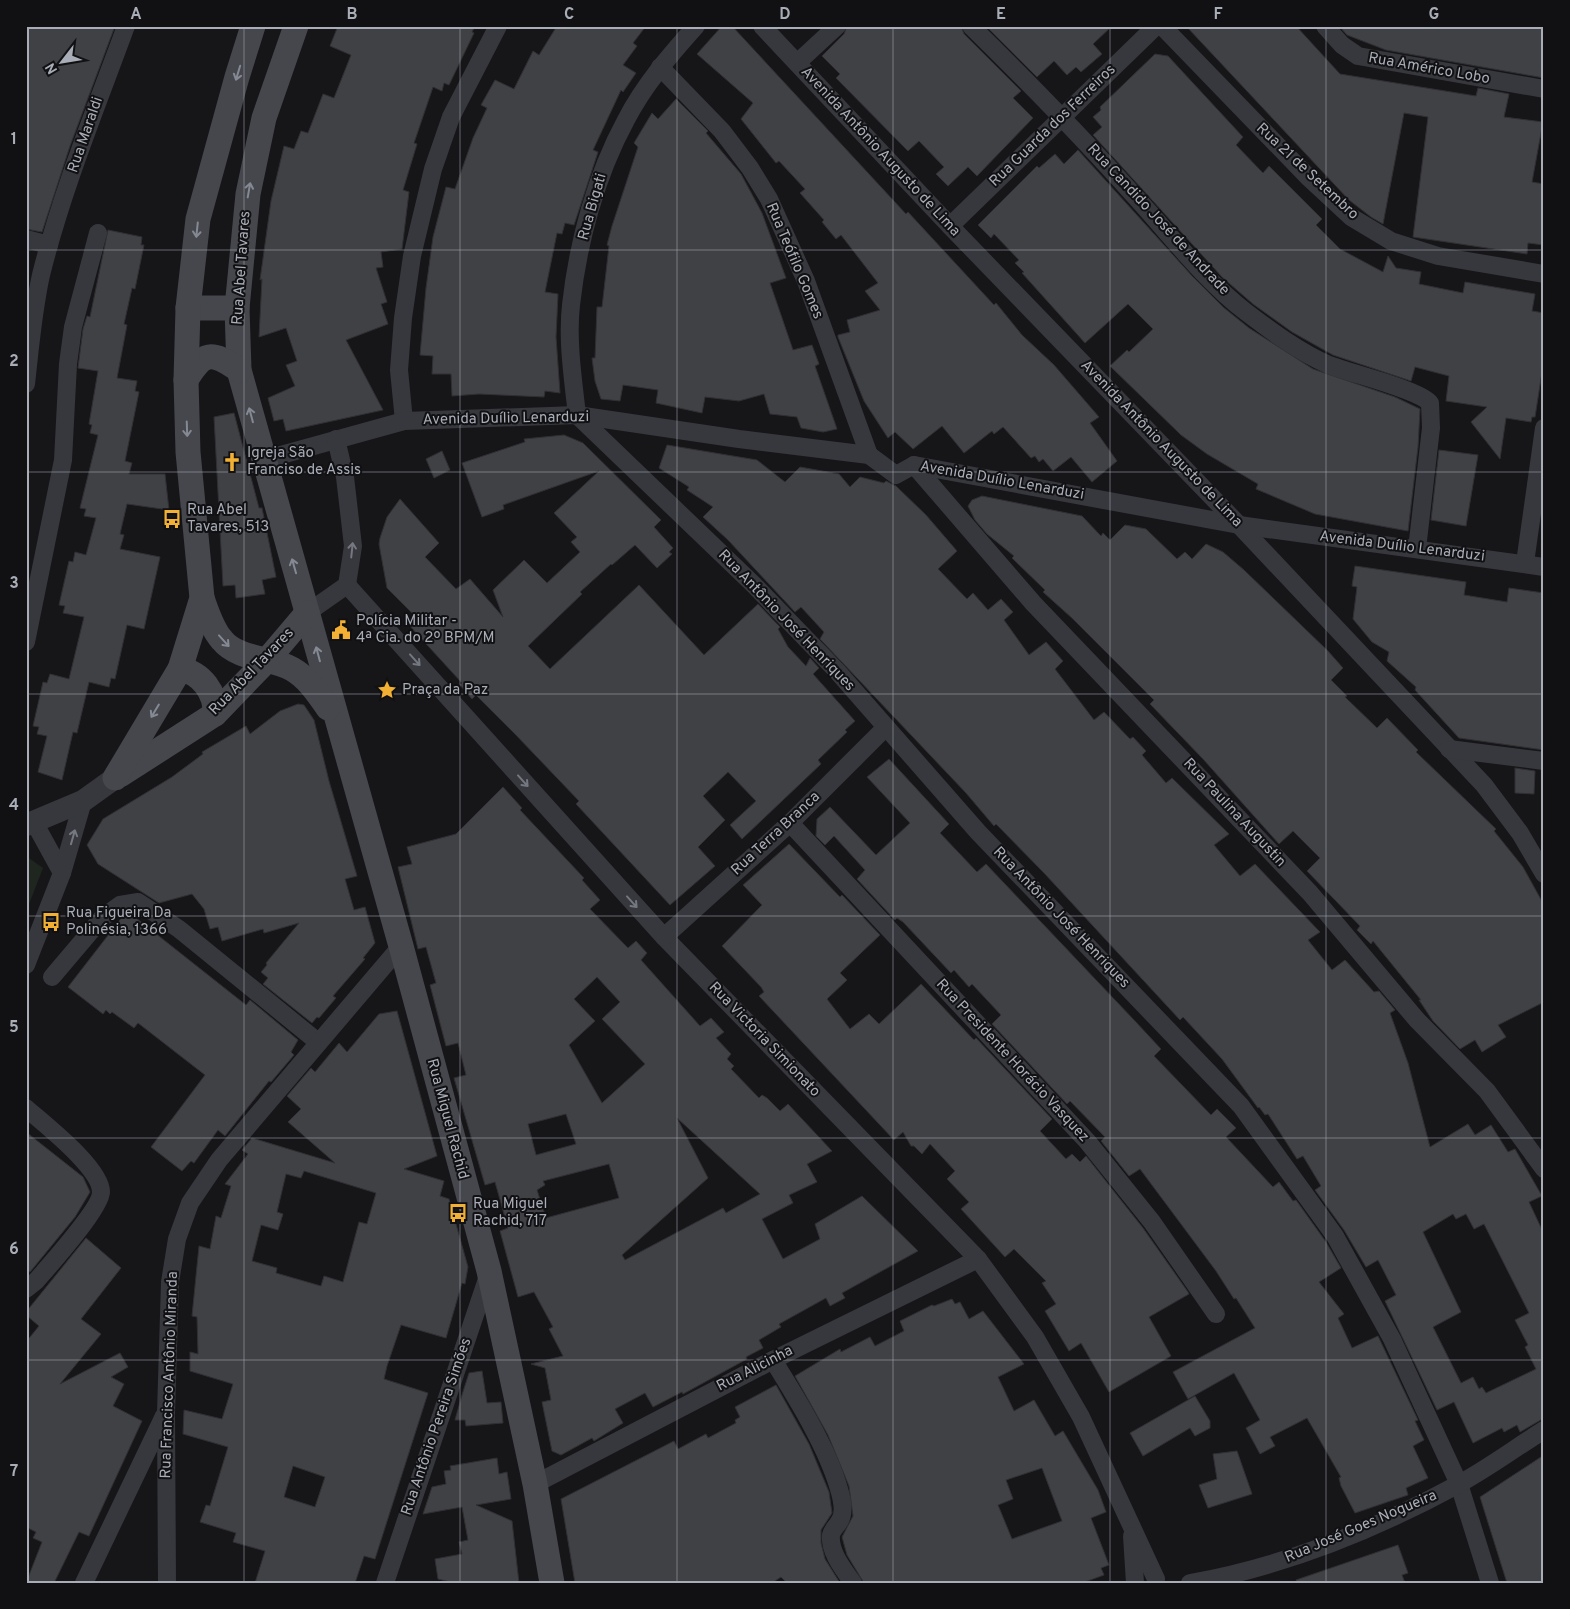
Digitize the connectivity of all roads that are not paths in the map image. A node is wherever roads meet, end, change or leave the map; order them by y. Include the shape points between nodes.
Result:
1 (126, 26) edge
2 (253, 26) edge
3 (296, 26) edge
4 (498, 26) edge
5 (696, 26) edge
6 (762, 26) edge
7 (837, 26) edge
8 (971, 26) edge
9 (1156, 26) edge
10 (1162, 26) edge
11 (1325, 26) edge
12 (797, 63) junction
13 (660, 67) junction
14 (1544, 90) edge
15 (1063, 116) junction
16 (950, 226) junction
17 (98, 233) dead end
18 (26, 239) edge
19 (49, 245) junction
20 (1544, 274) edge
21 (188, 308) junction
22 (237, 308) junction
23 (239, 370) junction
24 (186, 380) junction
25 (26, 384) edge
26 (577, 414) junction
27 (404, 421) junction
28 (1544, 428) edge
29 (336, 439) junction
30 (869, 455) junction
31 (263, 460) junction
32 (914, 465) junction
33 (1239, 525) junction
34 (1417, 549) junction
35 (1525, 563) junction
36 (1544, 567) edge
37 (347, 585) junction
38 (202, 598) junction
39 (307, 613) junction
40 (26, 642) edge
41 (268, 659) junction
42 (180, 670) junction
43 (215, 714) junction
44 (336, 718) junction
45 (885, 728) junction
46 (1449, 749) junction
47 (1544, 761) edge
48 (115, 778) junction
49 (83, 801) junction
50 (30, 823) edge
51 (790, 823) junction
52 (62, 873) junction
53 (1544, 874) edge
54 (664, 938) junction
55 (401, 946) junction
56 (26, 964) edge
57 (52, 977) dead end
58 (318, 1042) junction
59 (26, 1108) edge
60 (1544, 1169) edge
61 (978, 1259) junction
62 (489, 1272) junction
63 (26, 1289) edge
64 (1216, 1314) dead end
65 (773, 1360) junction
66 (166, 1413) junction
67 (1544, 1430) edge
68 (535, 1484) junction
69 (1459, 1484) junction
70 (1132, 1528) junction
71 (1219, 1580) edge
72 (1154, 1582) edge
73 (84, 1583) edge
74 (168, 1583) edge
75 (385, 1583) edge
76 (552, 1583) edge
77 (853, 1583) edge
78 (1135, 1583) edge
79 (1190, 1583) edge
80 (1490, 1583) edge

1 - 19 street, Rua Maraldi
2 -> 21 main road, Rua Abel Tavares via 198,219
22 -> 3 main road, Rua Abel Tavares via 248,194 262,128
4 - 27 street via 451,117 433,169 412,256 399,370
5 - 13 street, Rua Bigati
6 - 12 street, Avenida Antônio Augusto de Lima
7 - 12 street
8 - 15 street, Rua Candido José de Andrade
9 - 15 street, Rua Guarda dos Ferreiros
10 - 20 street, Rua 21 de Setembro via 1351,217 1391,241 1438,256
11 - 14 street, Rua Américo Lobo via 1342,45 1358,56
12 - 16 street, Avenida Antônio Augusto de Lima
13 - 26 street, Rua Bigati via 626,118 609,154 585,229 571,306 572,372
13 - 30 street, Rua Teófilo Gomes via 722,131 769,199 806,281
15 - 16 street, Rua Guarda dos Ferreiros
15 - 34 street, Rua Candido José de Andrade via 1190,259 1227,296 1273,332 1310,356 1363,378 1420,394 1430,403 1431,428
16 - 33 street, Avenida Antônio Augusto de Lima
17 - 40 street via 73,327 63,460
18 - 19 street
19 - 25 street, Rua Maraldi via 36,303
21 - 22 main road
21 - 24 main road, Rua Abel Tavares
22 - 23 main road, Rua Abel Tavares
23 - 24 main road via 216,356 206,357 197,362
31 -> 23 main road, Rua Abel Tavares
24 -> 38 main road, Rua Abel Tavares via 188,452
26 - 27 street, Avenida Duílio Lenarduzi
26 - 30 street, Avenida Duílio Lenarduzi
26 - 45 street, Rua Antônio José Henriques via 754,585 837,671
27 - 29 street, Avenida Duílio Lenarduzi
28 - 35 street
29 - 31 street, Avenida Duílio Lenarduzi
37 -> 29 street via 353,546 345,477
30 - 32 street, Avenida Duílio Lenarduzi via 896,475
39 -> 31 main road, Rua Abel Tavares
32 - 33 street, Avenida Duílio Lenarduzi
32 - 60 street, Rua Paulina Augustin via 1045,615 1310,893 1417,1020 1486,1092
33 - 34 street, Avenida Duílio Lenarduzi
33 - 46 street, Avenida Antônio Augusto de Lima
34 - 35 street, Avenida Duílio Lenarduzi
35 - 36 street, Avenida Duílio Lenarduzi
37 - 39 street
37 -> 54 street, Rua Victoria Simionato
38 -> 41 main road, Rua Miguel Rachid via 222,640 231,649
38 - 42 main road, Rua Abel Tavares
39 - 41 main road, Rua Abel Tavares
44 -> 39 main road, Rua Miguel Rachid
41 - 43 main road, Rua Abel Tavares
41 - 44 main road, Rua Miguel Rachid via 293,670 310,684
42 - 43 main road via 190,671 204,682 216,703
42 -> 48 main road, Rua Abel Tavares
43 - 48 main road, Rua Abel Tavares
44 - 55 main road, Rua Miguel Rachid
45 - 51 street, Rua Terra Branca
45 - 69 street, Rua Antônio José Henriques via 978,832 1241,1106 1335,1236 1392,1339
46 - 47 street
46 - 53 street, Avenida Antônio Augusto de Lima via 1500,806
48 - 49 street, Rua Abel Tavares
49 - 50 street, Rua Abel Tavares
52 -> 49 street
50 - 52 street
51 - 54 street, Rua Terra Branca
51 - 64 street, Rua Presidente Horácio Vasquez via 1087,1141 1152,1222
52 - 56 street
54 - 61 street, Rua Victoria Simionato
55 - 58 street, Rua Francisco Antônio Miranda
55 - 62 main road, Rua Miguel Rachid
57 - 58 street via 102,918 120,905 138,902 179,929
58 - 66 street, Rua Francisco Antônio Miranda via 219,1160 190,1203 177,1239 170,1282
59 - 63 street via 85,1162 98,1181 101,1192 98,1204 86,1220
61 - 65 street, Rua Alicinha
61 - 70 street, Rua Victoria Simionato via 1035,1337 1081,1416
62 - 68 main road, Rua Miguel Rachid
62 - 75 street, Rua Antônio Pereira Simões
65 - 68 street, Rua Alicinha
65 - 77 street via 806,1417 837,1482 842,1503 840,1522 831,1533 833,1547
66 - 73 street
66 - 74 street, Rua Francisco Antônio Miranda
67 - 69 street, Rua José Goes Nogueira
68 - 76 main road, Rua Miguel Rachid
69 - 71 street, Rua José Goes Nogueira via 1410,1509 1300,1554
69 - 80 street, Rua Antônio José Henriques
70 - 72 street
70 - 78 street
71 - 79 street, Rua José Goes Nogueira

